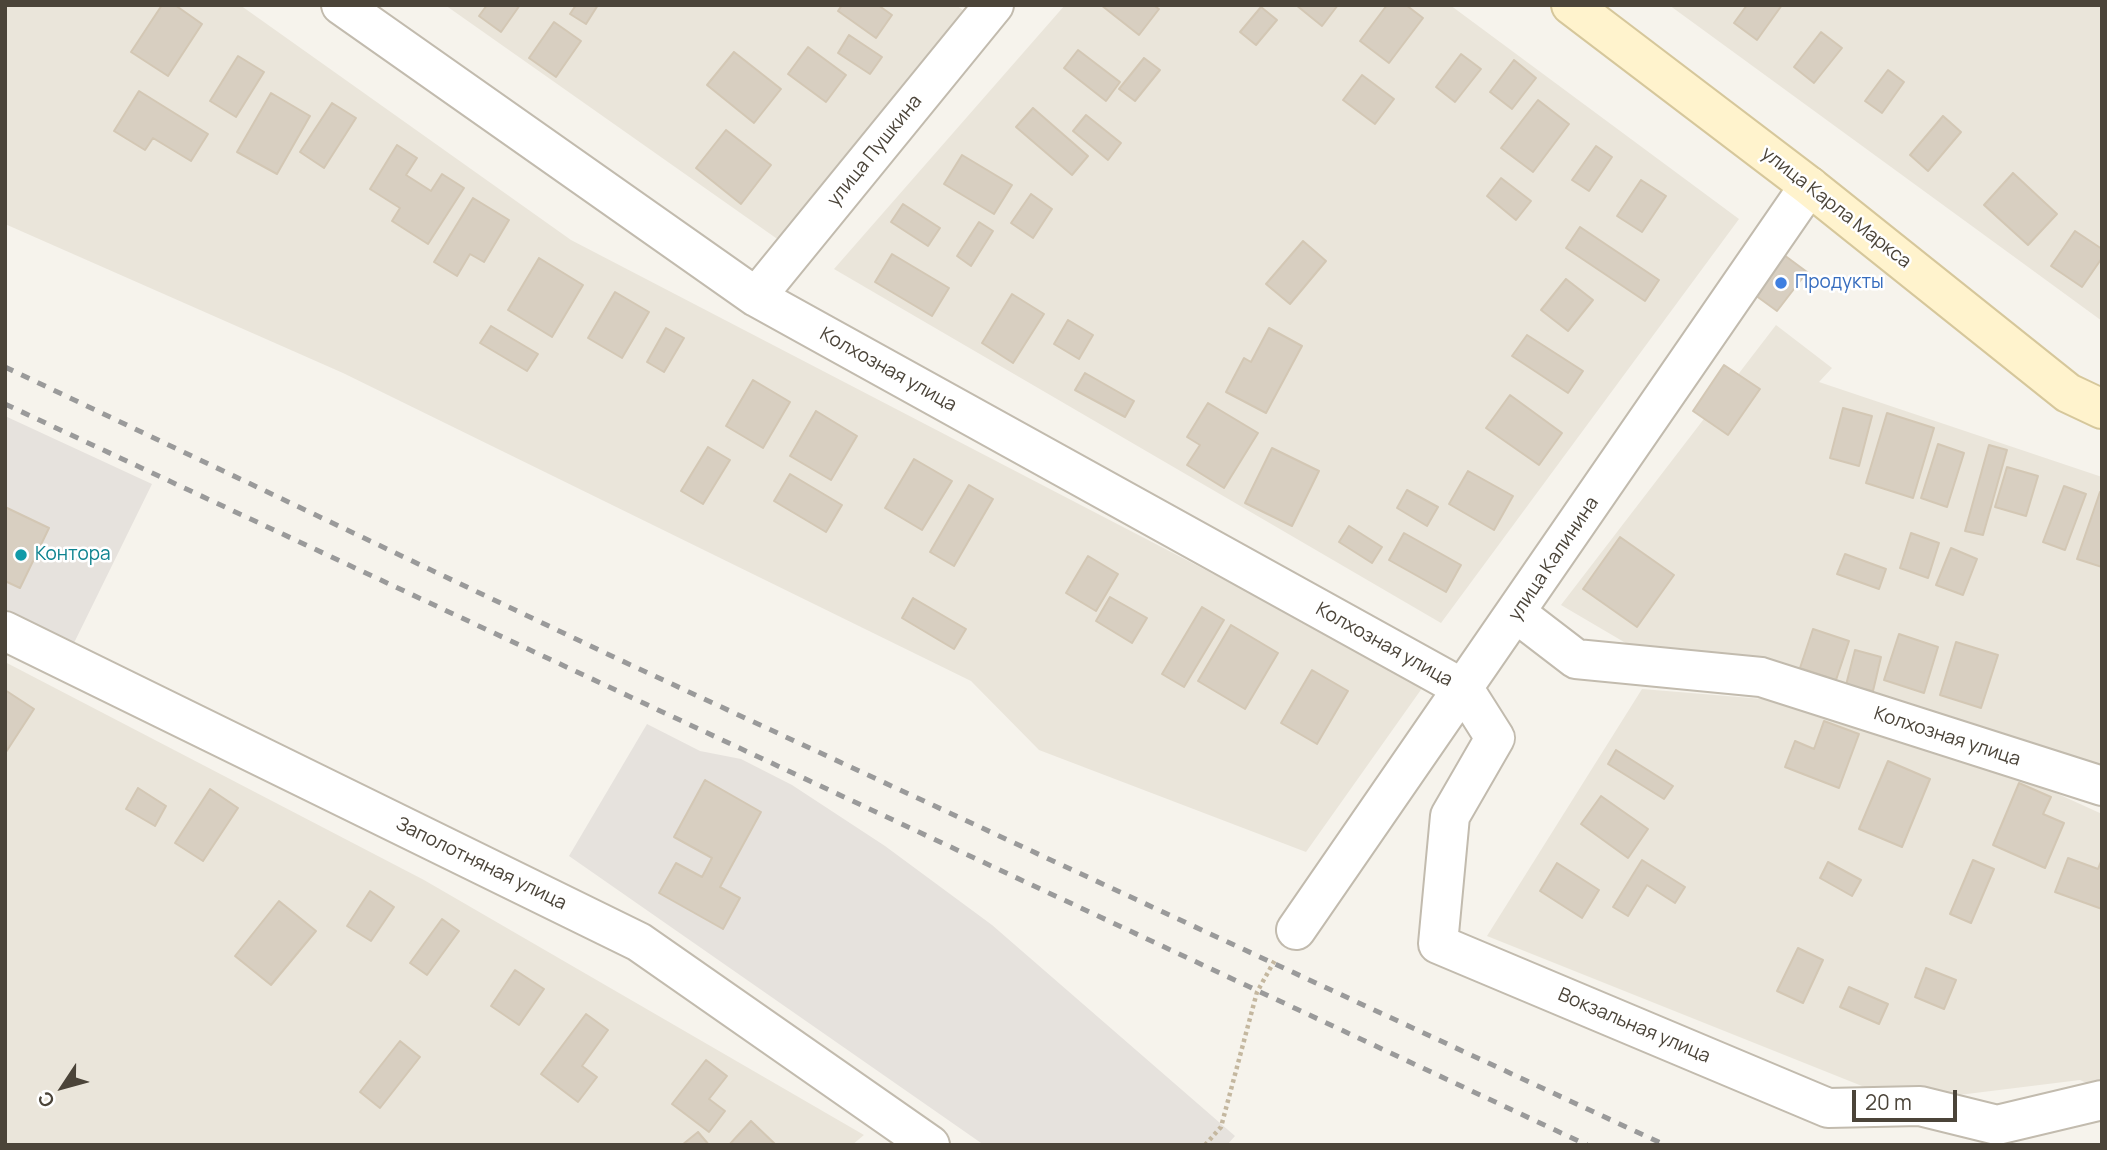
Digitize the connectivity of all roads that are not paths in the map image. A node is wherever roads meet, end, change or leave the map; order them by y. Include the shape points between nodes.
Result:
1 (341, 5) edge
2 (1571, 5) edge
3 (988, 7) edge
4 (1810, 186) junction
5 (756, 297) junction
6 (2102, 409) edge
7 (1516, 613) junction
8 (5, 631) edge
9 (1464, 689) junction
10 (2102, 786) edge
11 (1296, 930) road end
12 (2102, 1100) edge
13 (905, 1138) edge

1 - 5 street, Колхозная улица
2 - 4 street, улица Карла Маркса
3 - 5 street, улица Пушкина
4 - 6 street, улица Карла Маркса via 2068,393
4 - 7 street, улица Калинина
5 - 9 street, Колхозная улица
7 - 9 street, улица Калинина
7 - 10 street, Колхозная улица via 1576,659 1760,677
8 - 13 street, Заполотняная улица via 639,942
9 - 11 street, улица Калинина
9 - 12 street, Вокзальная улица via 1495,738 1450,816 1438,944 1828,1108 1920,1106 1997,1125

